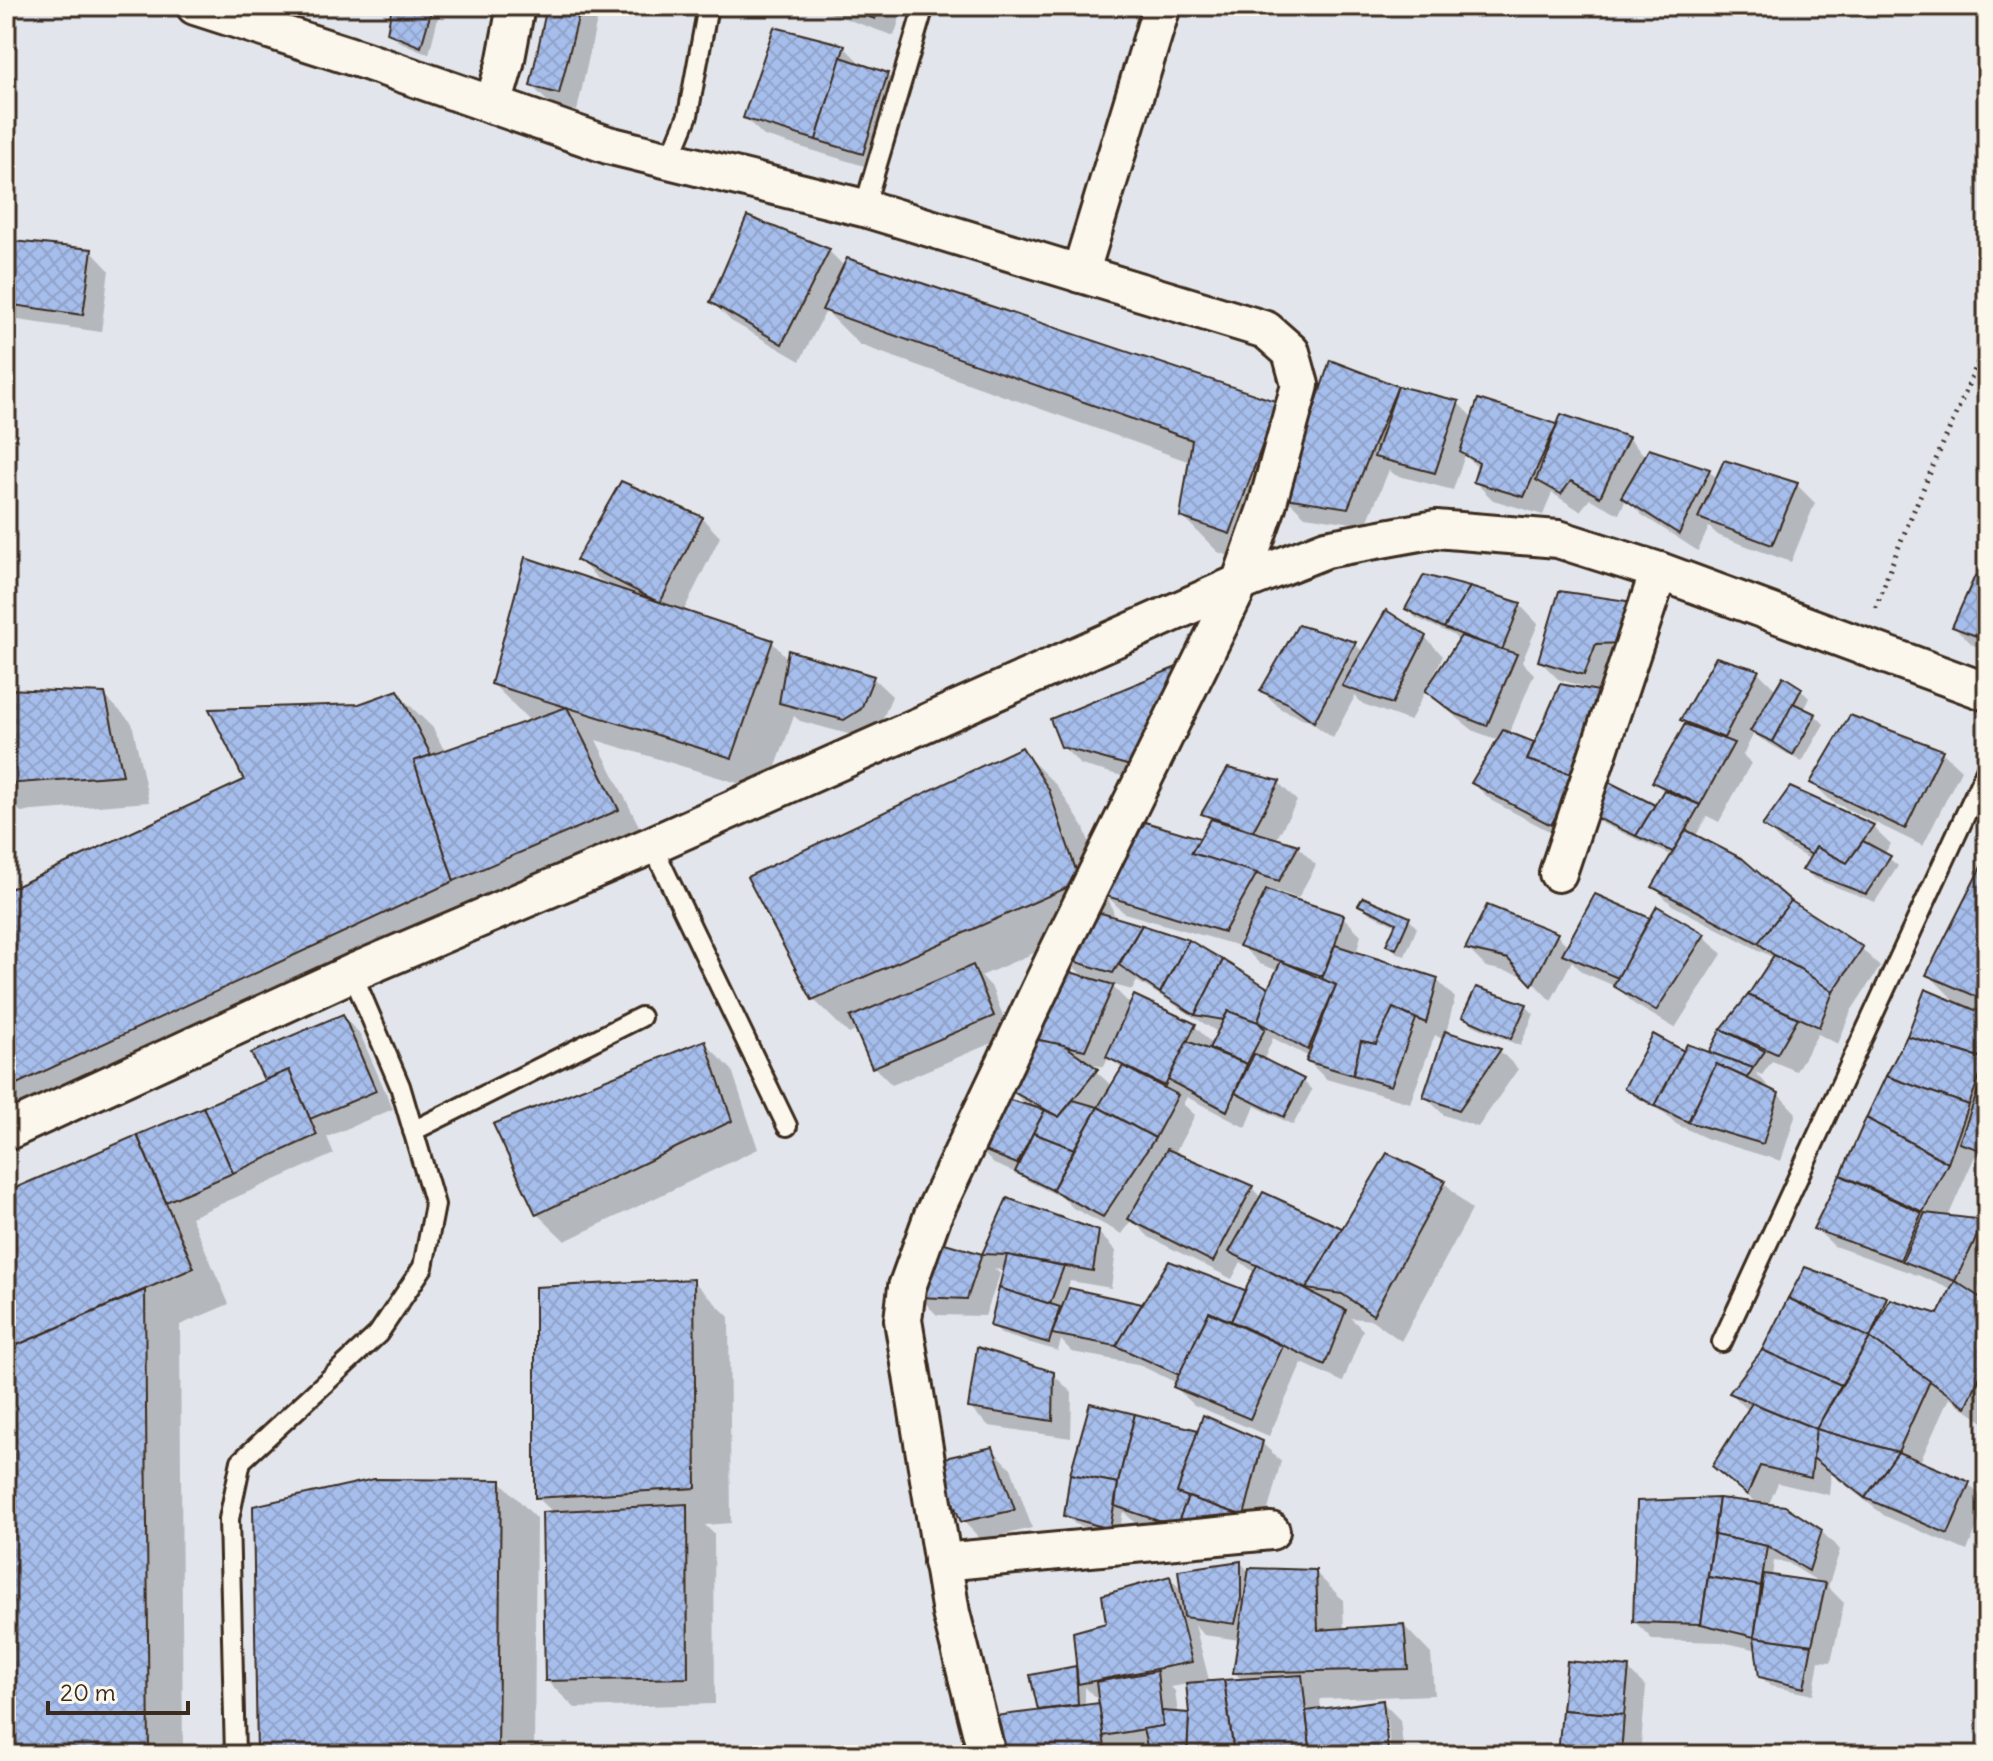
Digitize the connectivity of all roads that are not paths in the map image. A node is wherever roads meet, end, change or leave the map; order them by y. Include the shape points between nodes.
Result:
1 (195, 6) edge
2 (516, 6) edge
3 (708, 6) edge
4 (924, 6) edge
5 (1162, 6) edge
6 (493, 105) junction
7 (669, 161) junction
8 (864, 208) junction
9 (1080, 274) junction
10 (1659, 571) junction
11 (1240, 583) junction
12 (1987, 692) edge
13 (1987, 768) edge
14 (652, 845) junction
15 (1558, 873) dead end
16 (352, 973) junction
17 (641, 1017) dead end
18 (787, 1126) dead end
19 (413, 1131) junction
20 (6, 1132) edge
21 (1722, 1342) dead end
22 (1271, 1531) dead end
23 (942, 1562) junction
24 (235, 1755) edge
25 (987, 1755) edge

1 - 6 street
2 - 6 street
3 - 7 lane via 688,115
4 - 8 lane
5 - 9 street
6 - 7 street
7 - 8 street
8 - 9 street
9 - 11 street via 1266,330 1291,352 1300,385
10 - 11 street via 1558,539 1436,529 1326,549
10 - 12 street
10 - 15 street
11 - 14 street
11 - 23 street via 939,1201 907,1287 903,1320
13 - 21 lane
14 - 16 street
14 - 18 lane
16 - 19 lane via 400,1086
16 - 20 street
17 - 19 lane
19 - 24 lane via 435,1205 423,1267 378,1334 241,1461 229,1519
22 - 23 street
23 - 25 street

